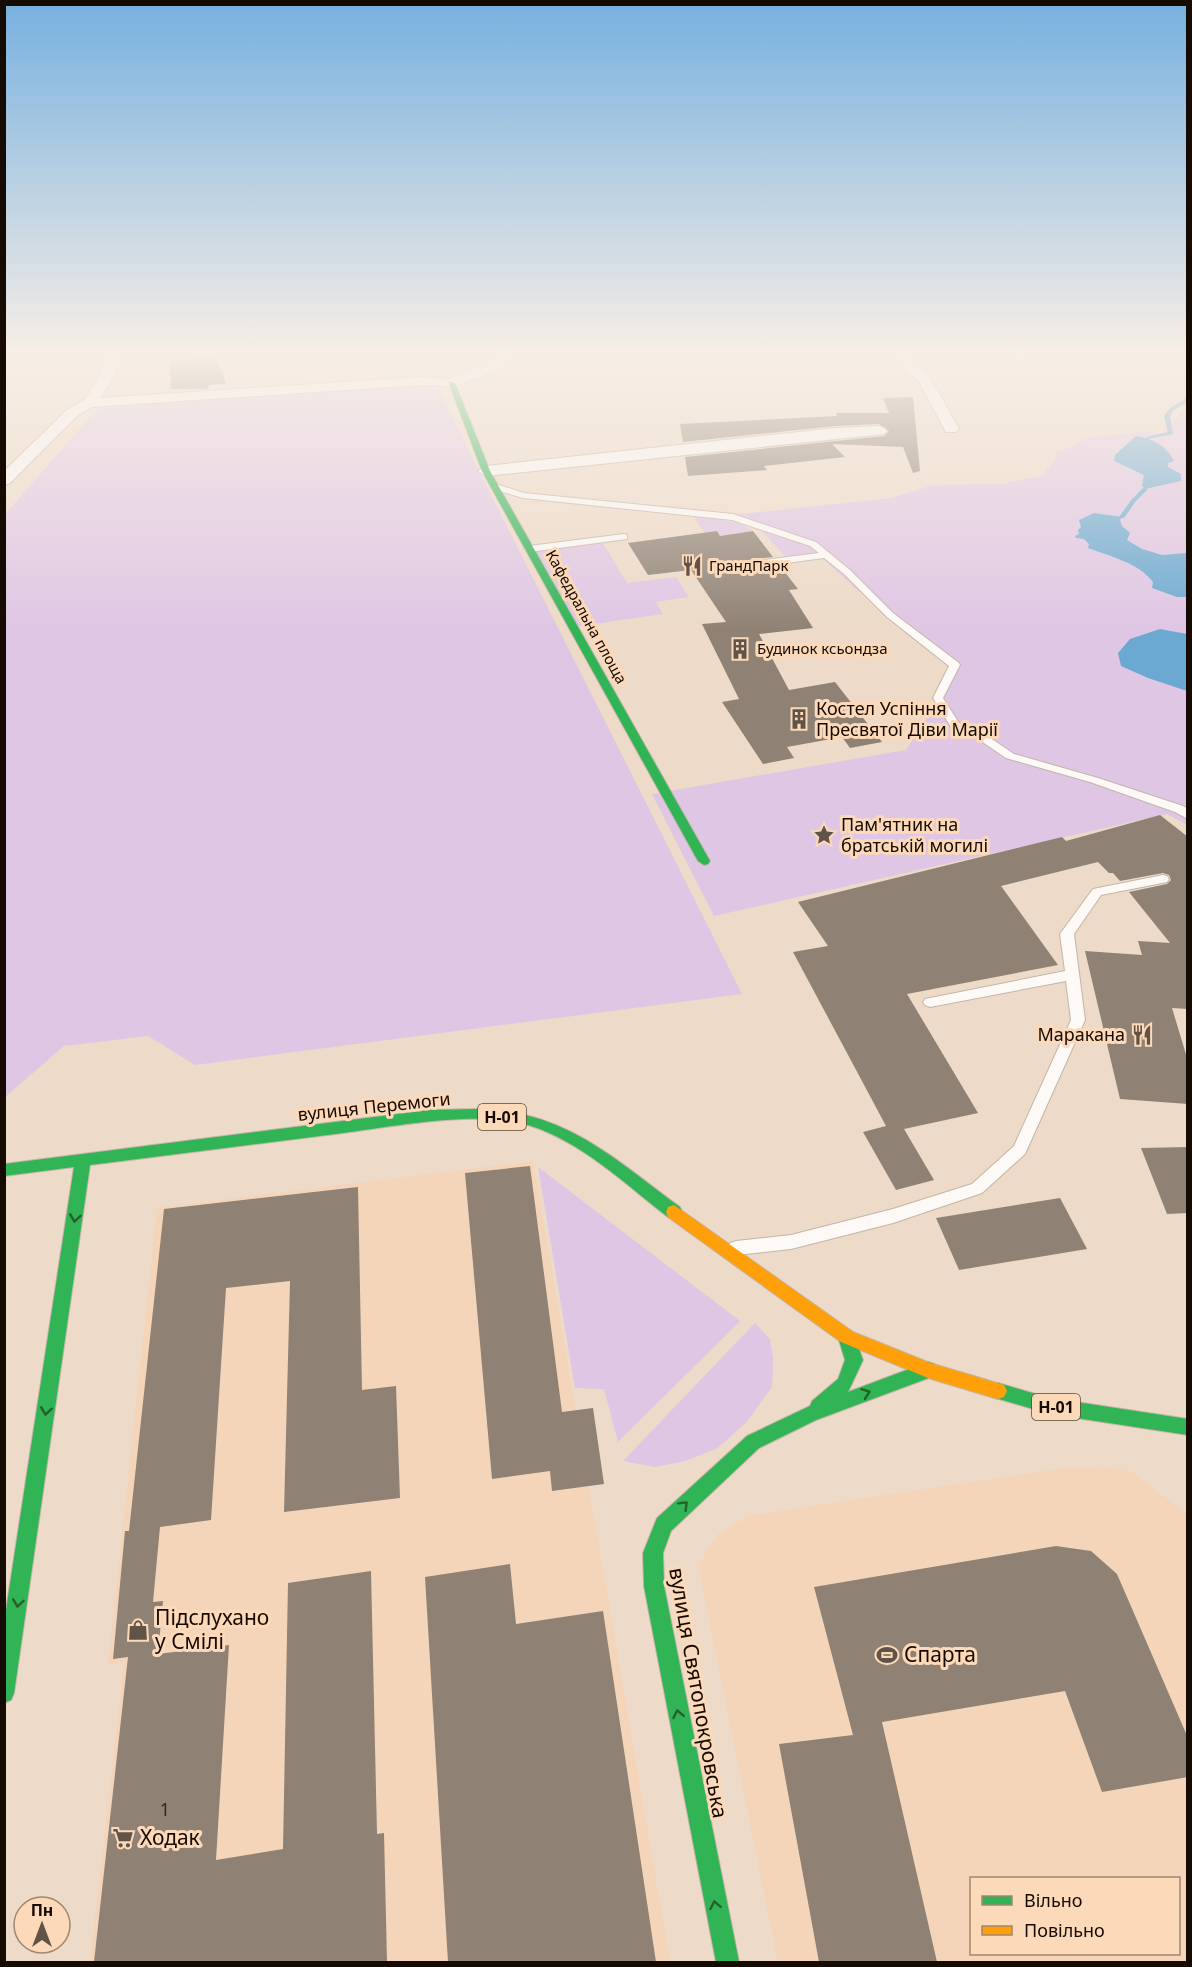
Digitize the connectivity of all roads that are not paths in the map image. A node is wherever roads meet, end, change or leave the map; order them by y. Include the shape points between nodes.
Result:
1 (37, 448) edge
2 (477, 448) edge
3 (700, 448) edge
4 (486, 471) junction
5 (4, 480) edge
6 (496, 487) junction
7 (624, 537) dead end
8 (530, 549) junction
9 (826, 555) junction
10 (748, 565) dead end
11 (1188, 815) edge
12 (704, 861) dead end
13 (1163, 879) dead end
14 (1071, 975) junction
15 (930, 1002) dead end
16 (83, 1160) junction
17 (4, 1170) edge
18 (725, 1249) junction
19 (848, 1337) junction
20 (928, 1370) junction
21 (810, 1414) junction
22 (1188, 1427) edge
23 (8, 1652) edge
24 (4, 1693) edge
25 (727, 1962) edge

1 - 5 street
2 - 4 street, Кафедральна площа
3 - 4 street
4 - 6 street, Кафедральна площа
6 - 8 street, Кафедральна площа
6 - 9 lane via 524,495 733,517 813,544
7 - 8 lane
8 - 12 street, Кафедральна площа
9 - 10 lane
9 - 11 lane via 890,615 955,665 938,698 955,725 1010,756 1094,780
13 - 14 lane via 1097,892 1067,934
14 - 15 lane
14 - 18 lane via 1078,1020 1059,1064 1020,1150 977,1189 791,1242
16 - 17 street, вулиця Перемоги / Н-01
16 - 18 street, вулиця Перемоги / Н-01 via 430,1116 485,1114 524,1119 542,1124 588,1149
16 -> 23 street
18 - 19 street, вулиця Перемоги / Н-01
19 - 20 street, вулиця Перемоги / Н-01
19 - 21 street via 854,1360 844,1384
21 -> 20 street, вулиця Святопокровська
20 - 22 street, Н-01 via 1050,1406
25 -> 21 street, вулиця Святопокровська via 654,1586 653,1553 664,1525 706,1483 753,1442
23 - 24 street

